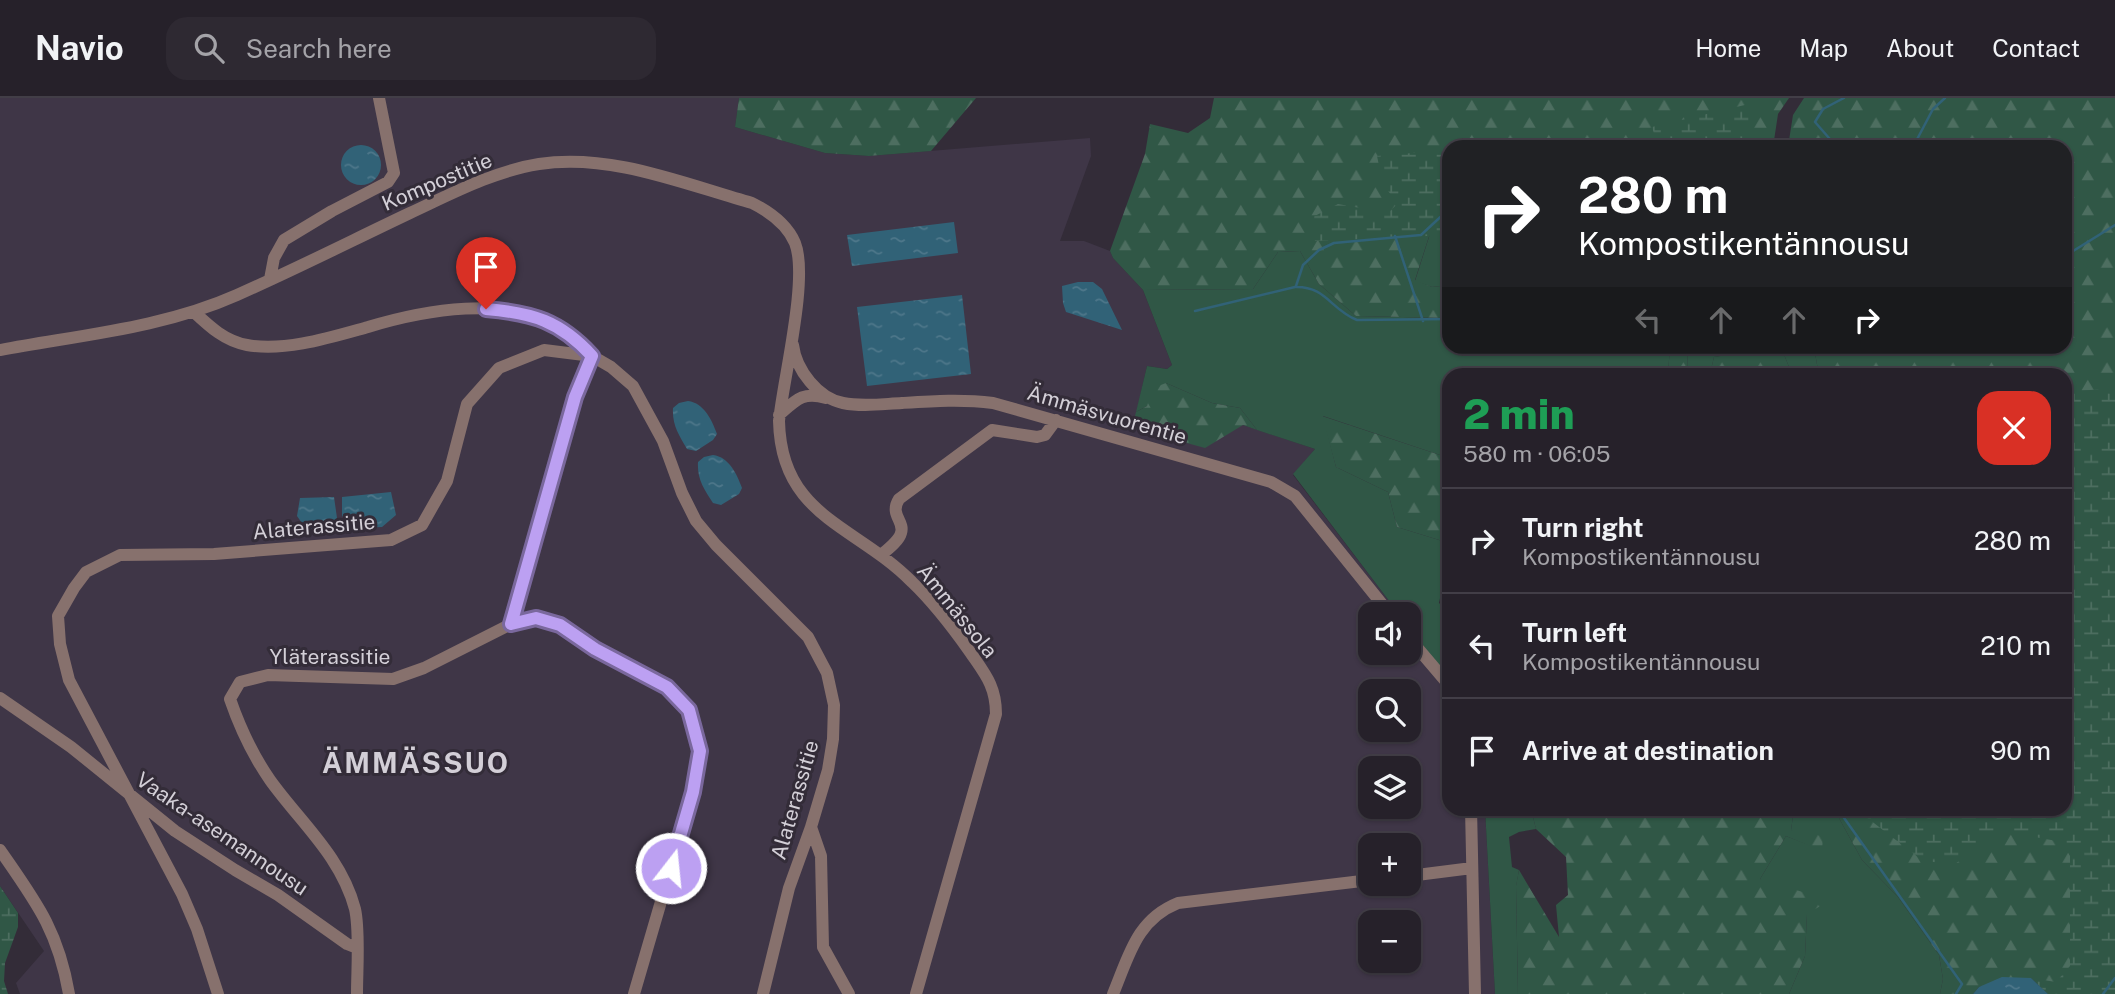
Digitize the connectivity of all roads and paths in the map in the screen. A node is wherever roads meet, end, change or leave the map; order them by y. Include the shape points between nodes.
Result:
1 (379, 98) edge
2 (270, 279) junction
3 (194, 312) junction
4 (792, 334) junction
5 (0, 350) edge
6 (592, 356) junction
7 (830, 399) junction
8 (779, 415) junction
9 (1056, 420) junction
10 (881, 555) junction
11 (1380, 602) edge
12 (511, 624) junction
13 (1421, 652) edge
14 (1442, 677) edge
15 (0, 698) edge
16 (133, 799) junction
17 (1471, 816) edge
18 (811, 827) junction
19 (0, 850) edge
20 (1472, 868) junction
21 (1421, 874) edge
22 (1358, 881) edge
23 (356, 948) junction
24 (1114, 993) edge
25 (69, 994) edge
26 (218, 994) edge
27 (357, 994) edge
28 (635, 994) edge
29 (763, 994) edge
30 (849, 994) edge
31 (916, 994) edge
32 (1475, 994) edge

1 - 2 street via 394,173 388,182 284,240
2 - 3 street, Kompostitie
2 - 4 street, Kompostitie via 463,188 539,164 628,167 752,203 785,226 795,244 800,270
3 - 5 street, Kompostitie via 137,327
3 - 6 street via 224,338 248,346 318,341 430,312 500,310 560,327
4 - 7 street via 800,367
4 - 8 street, Ämmässola
6 - 12 street via 575,397
6 - 16 street, Alaterassitie via 544,350 499,368 467,404 447,481 422,525 391,540 214,554 120,555 86,572 58,616 60,644 69,680
6 - 18 street, Alaterassitie via 633,386 663,441 696,521 808,637 827,673 834,705 833,738
7 - 8 street, Ämmäsvuorentie via 807,395
7 - 9 street, Ämmäsvuorentie via 860,405 961,399
8 - 10 street, Ämmässola via 784,458 799,490 823,516
9 - 10 street via 1045,435 1037,437 992,430 899,499 895,510 901,536
9 - 11 street, Ämmäsvuorentie via 1271,482 1295,496
10 - 31 street, Ämmässola via 912,581 962,641 996,695 996,714
12 - 23 street, Yläterassitie via 393,679 268,675 240,682 230,699 244,738 271,781 344,877 355,911
12 - 28 street, Yläterassitie via 536,618 560,625 667,687 689,710 700,751 693,792
13 - 14 street
15 - 16 street, Vaaka-asemannousu via 71,747
16 - 23 street, Vaaka-asemannousu
16 - 26 street, Alaterassitie via 187,905
17 - 20 street
18 - 29 street, Alaterassitie via 789,888
18 - 30 street via 821,856 823,947
19 - 25 street via 41,908 57,941
20 - 21 street
20 - 32 street
22 - 24 street via 1178,903 1163,909 1133,944
23 - 27 street, Yläterassitie

